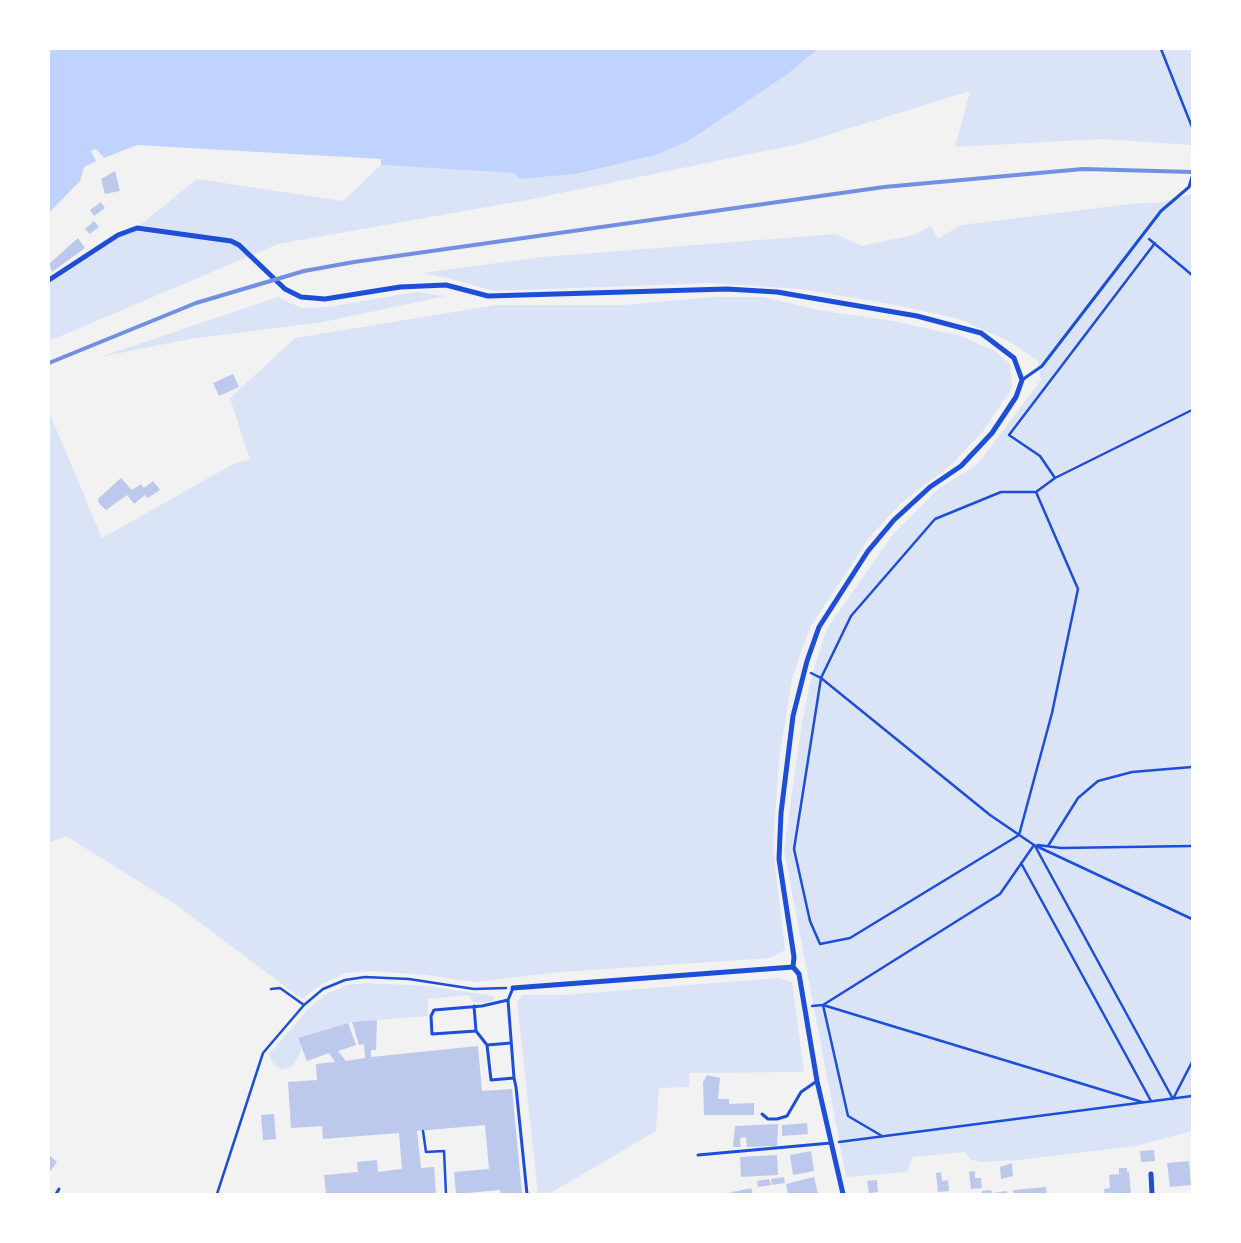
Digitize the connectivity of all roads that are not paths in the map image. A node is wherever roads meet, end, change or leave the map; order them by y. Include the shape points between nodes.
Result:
1 (1192, 178) edge
2 (49, 280) edge
3 (1022, 380) junction
4 (793, 967) junction
5 (513, 988) joint
6 (508, 1000) junction
7 (474, 1006) junction
8 (476, 1030) junction
9 (511, 1043) junction
10 (487, 1045) junction
11 (514, 1078) junction
12 (817, 1081) junction
13 (762, 1114) dead end
14 (831, 1143) junction
15 (698, 1155) dead end
16 (1152, 1174) dead end
17 (59, 1189) dead end
18 (56, 1194) edge
19 (527, 1194) edge
20 (843, 1194) edge
21 (1152, 1194) edge

1 - 3 lane via 1189,187 1160,211 1042,366
2 - 3 street via 118,235 137,228 239,245 285,289 301,297 325,299 400,287 446,285 488,296 726,289 777,292 917,316 981,333 1014,358
3 - 4 street via 1016,397 978,451 901,513 868,551 819,626 793,716 781,813 778,859 794,956
4 - 5 street
4 - 12 street via 799,974
5 - 6 lane
6 - 7 lane
6 - 9 lane
7 - 8 lane
7 - 8 lane via 434,1010 430,1016 432,1034
8 - 10 lane
9 - 10 lane
9 - 11 lane
10 - 11 lane via 491,1080
11 - 19 lane
12 - 13 lane via 801,1092 787,1116 768,1119
12 - 14 street
14 - 15 lane
14 - 20 street
16 - 21 street
17 - 18 lane

